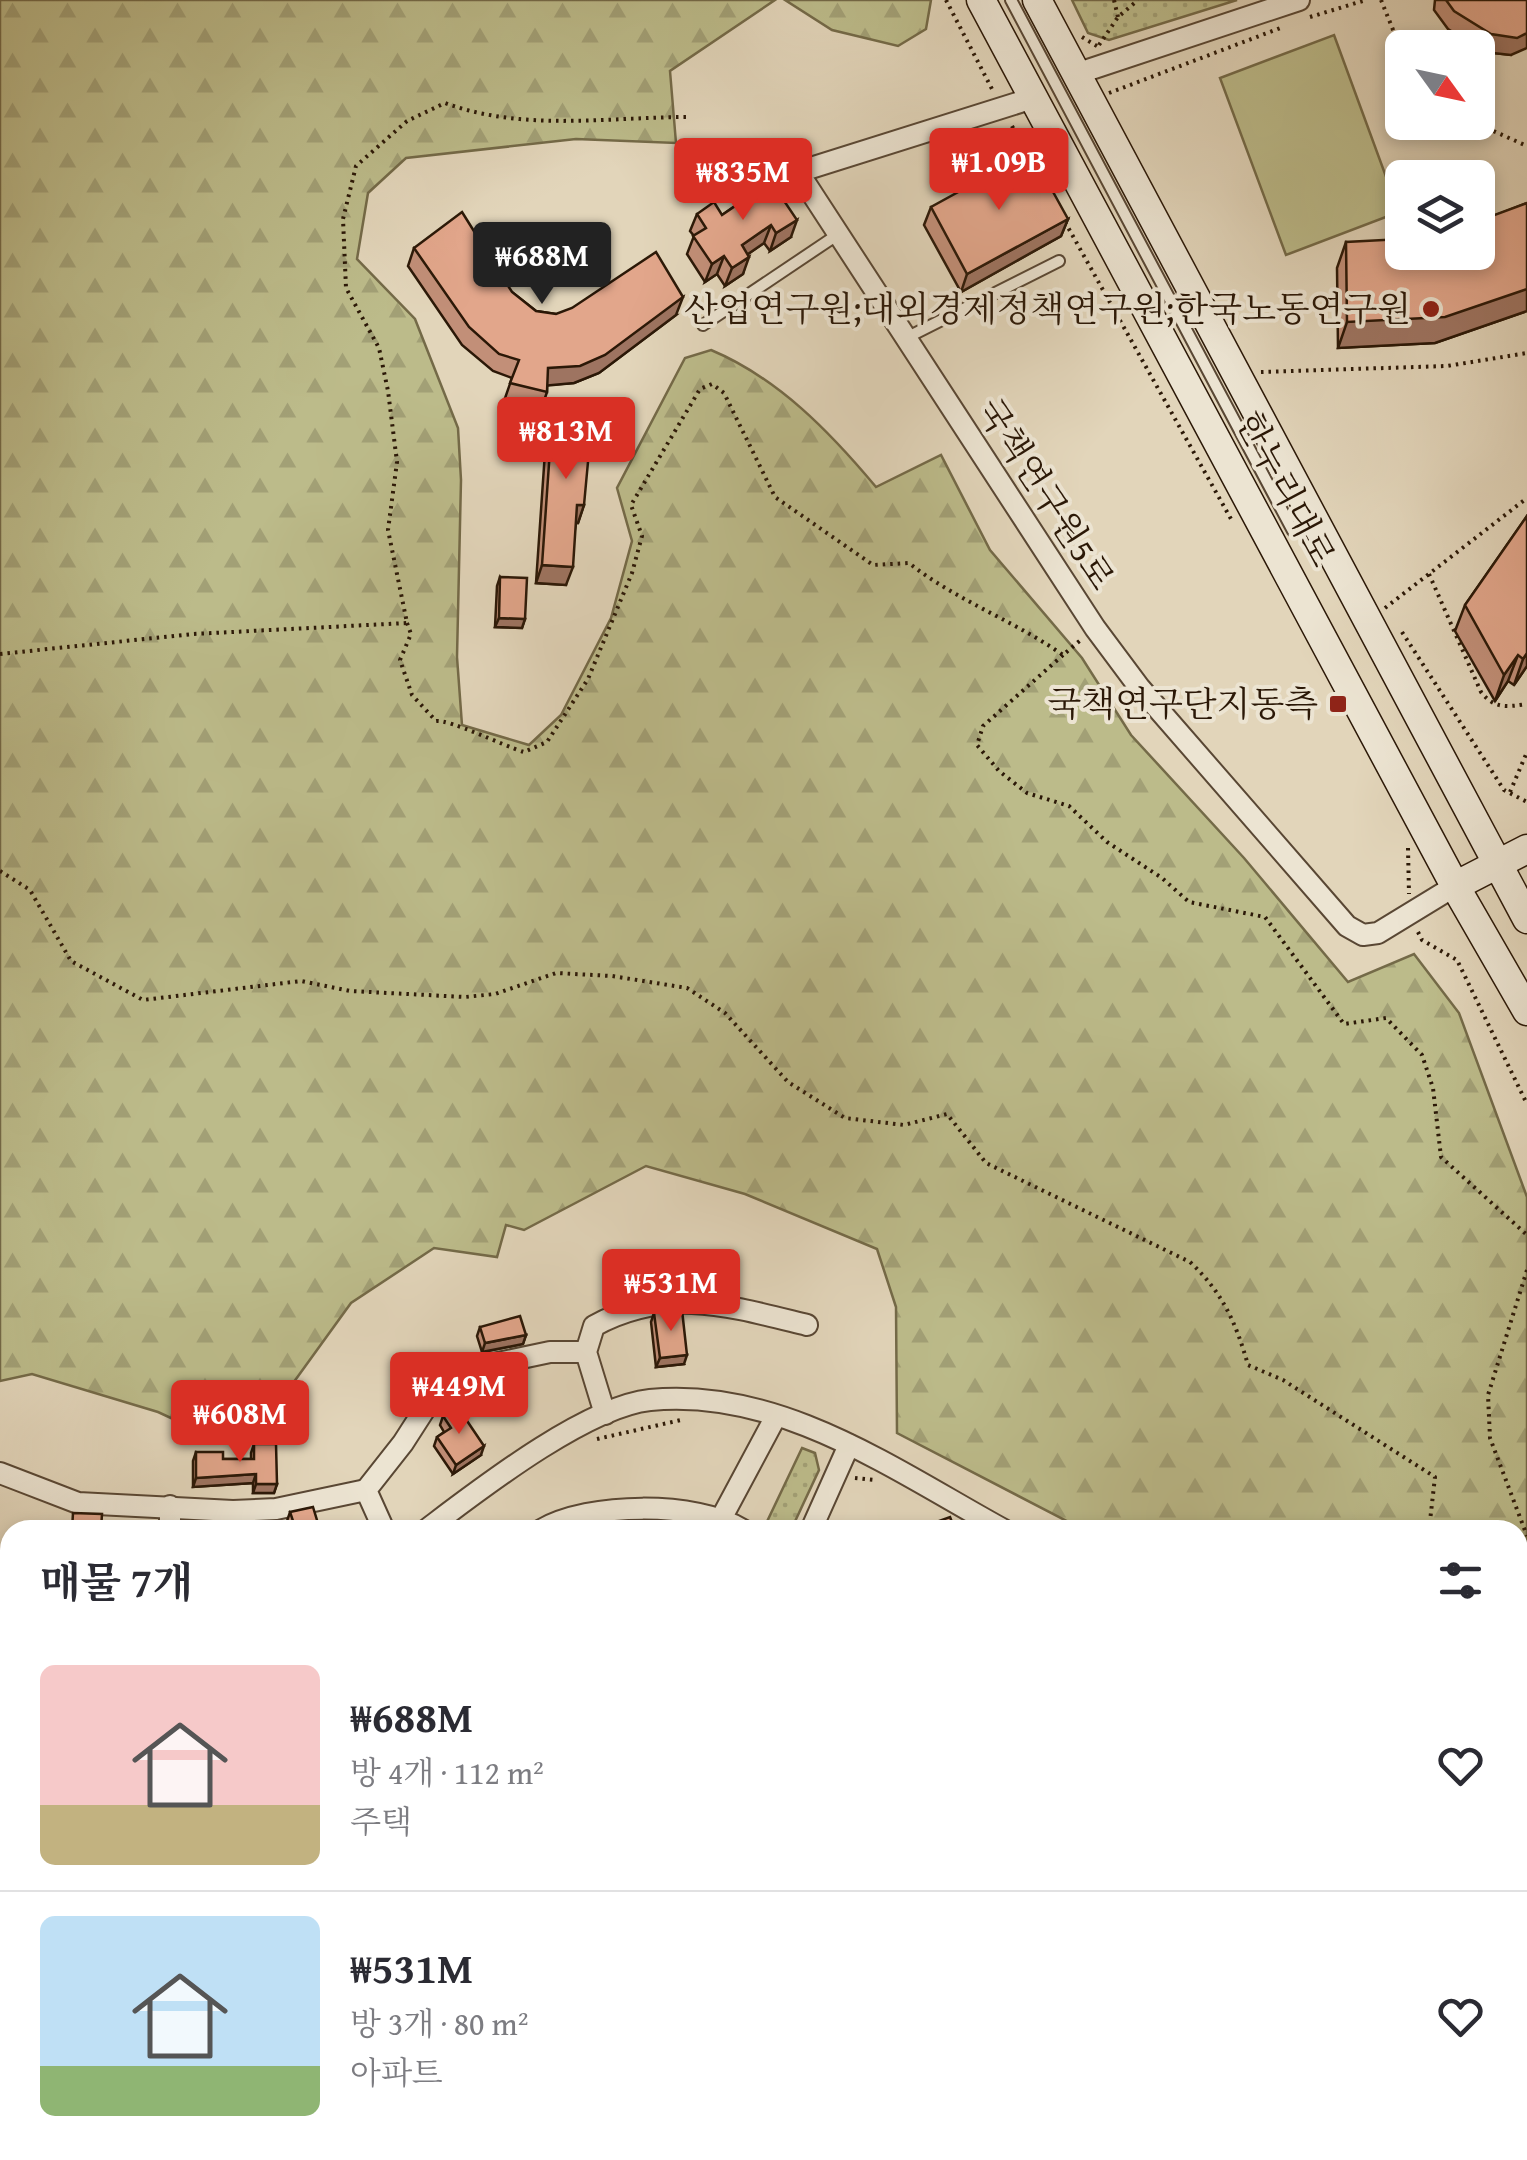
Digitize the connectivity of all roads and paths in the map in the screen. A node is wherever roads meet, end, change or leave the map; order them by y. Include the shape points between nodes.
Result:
1 (946, 0) edge
2 (981, 0) edge
3 (1011, 0) edge
4 (1037, 0) edge
5 (1114, 0) edge
6 (1138, 0) edge
7 (1366, 0) edge
8 (1381, 0) edge
9 (1303, 9) edge
10 (1118, 18) junction
11 (1289, 25) dead end
12 (1393, 30) edge
13 (1098, 46) dead end
14 (1076, 74) junction
15 (1104, 94) dead end
16 (1033, 98) junction
17 (1003, 110) junction
18 (689, 117) dead end
19 (1495, 132) edge
20 (1527, 146) edge
21 (1030, 160) edge
22 (1058, 210) edge
23 (837, 235) junction
24 (1059, 262) dead end
25 (703, 325) dead end
26 (905, 338) junction
27 (1527, 354) edge
28 (1256, 372) dead end
29 (1527, 498) edge
30 (1236, 528) dead end
31 (1293, 531) dead end
32 (1429, 574) junction
33 (1384, 608) dead end
34 (407, 623) junction
35 (1094, 628) junction
36 (0, 654) edge
37 (1062, 655) junction
38 (1527, 704) edge
39 (1527, 752) edge
40 (1510, 792) dead end
41 (1408, 846) dead end
42 (1527, 850) edge
43 (1497, 864) junction
44 (0, 871) edge
45 (1455, 886) junction
46 (1410, 912) junction
47 (1527, 919) edge
48 (1527, 1011) edge
49 (1527, 1104) edge
50 (1527, 1236) edge
51 (1527, 1270) edge
52 (807, 1326) dead end
53 (586, 1352) junction
54 (605, 1414) junction
55 (776, 1416) junction
56 (693, 1418) dead end
57 (590, 1441) dead end
58 (849, 1445) junction
59 (838, 1470) junction
60 (0, 1473) edge
61 (881, 1479) dead end
62 (366, 1490) junction
63 (170, 1506) junction
64 (722, 1517) junction
65 (170, 1520) edge
66 (380, 1520) edge
67 (439, 1520) edge
68 (559, 1520) edge
69 (727, 1520) edge
70 (816, 1520) edge
71 (986, 1520) edge
72 (1430, 1520) edge
73 (1521, 1520) edge

1 - 17 path
2 - 16 street, 한누리대로
3 - 31 lane
4 - 14 street, 한누리대로
5 - 10 path
6 - 10 path
7 - 9 path
8 - 12 path
9 - 14 street
10 - 13 path
11 - 15 path
14 - 43 street, 한누리대로
16 - 17 street, 국책연구원5로
16 - 45 street, 한누리대로
17 - 21 path
17 - 23 street, 국책연구원5로 via 798,172
18 - 34 path via 548,122 485,118 445,103 407,121 356,166 343,219 346,288 379,348 388,391 397,462 388,530
19 - 20 path
22 - 30 path
23 - 25 lane
23 - 26 street, 국책연구원5로
24 - 26 lane
26 - 35 street, 국책연구원5로
27 - 28 path via 1447,366
29 - 32 path
32 - 33 path
32 - 38 path via 1480,692 1503,707
34 - 36 path via 193,634
34 - 37 path via 411,634 400,660 412,695 436,721 524,752 547,742 588,679 632,574 642,536 630,504 700,389 712,384 724,392 775,496 873,565 909,563 946,593 1024,628
35 - 37 path
35 - 46 street, 국책연구원5로 via 1348,926 1363,935 1378,933
37 - 50 path via 984,726 978,745 1027,792 1069,806 1188,902 1264,916 1344,1024 1386,1018 1422,1055 1441,1157
39 - 40 path
41 - 46 path
42 - 43 street
43 - 45 street
43 - 47 street, 한누리대로
44 - 72 path via 30,890 71,962 143,1000 302,980 350,991 465,996 495,994 556,974 686,988 726,1013 788,1082 845,1118 904,1125 947,1114 986,1163 1190,1262 1236,1320 1248,1365 1283,1380 1435,1477
45 - 46 street, 국책연구원5로
45 - 48 street, 한누리대로
46 - 49 path via 1422,940 1457,960
51 - 73 path via 1488,1394 1490,1438
52 - 53 street via 744,1309 651,1303 594,1326
53 - 54 street
53 - 62 street via 550,1352 460,1371 439,1387
54 - 55 street via 648,1400 700,1400
54 - 67 street
55 - 58 street via 801,1420
55 - 64 street
56 - 57 path
58 - 59 street
58 - 71 street
59 - 61 path via 860,1481
59 - 70 street
60 - 63 street via 78,1503
62 - 63 street via 276,1509
62 - 66 street
63 - 65 street
64 - 68 street via 624,1509
64 - 69 street

